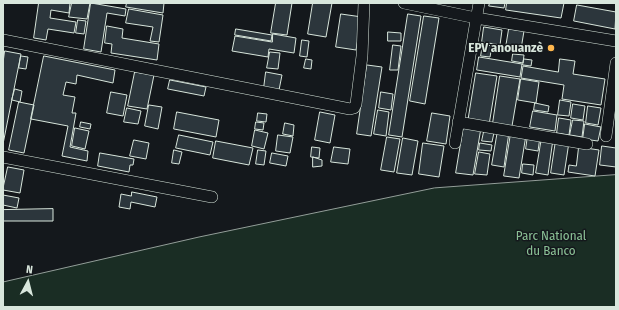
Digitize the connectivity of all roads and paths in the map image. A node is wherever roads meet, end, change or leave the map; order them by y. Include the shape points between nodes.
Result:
1 (364, 3) edge
2 (404, 3) edge
3 (479, 3) edge
4 (476, 18) junction
5 (3, 40) edge
6 (616, 40) edge
7 (616, 63) edge
8 (458, 122) junction
9 (606, 136) dead end
10 (454, 142) dead end
11 (588, 144) dead end
12 (3, 157) edge
13 (212, 197) dead end

1 - 5 street via 362,56 356,104 350,109
2 - 4 street
3 - 4 street
4 - 6 street
4 - 8 street
7 - 9 street
8 - 10 street
8 - 11 street
12 - 13 street

